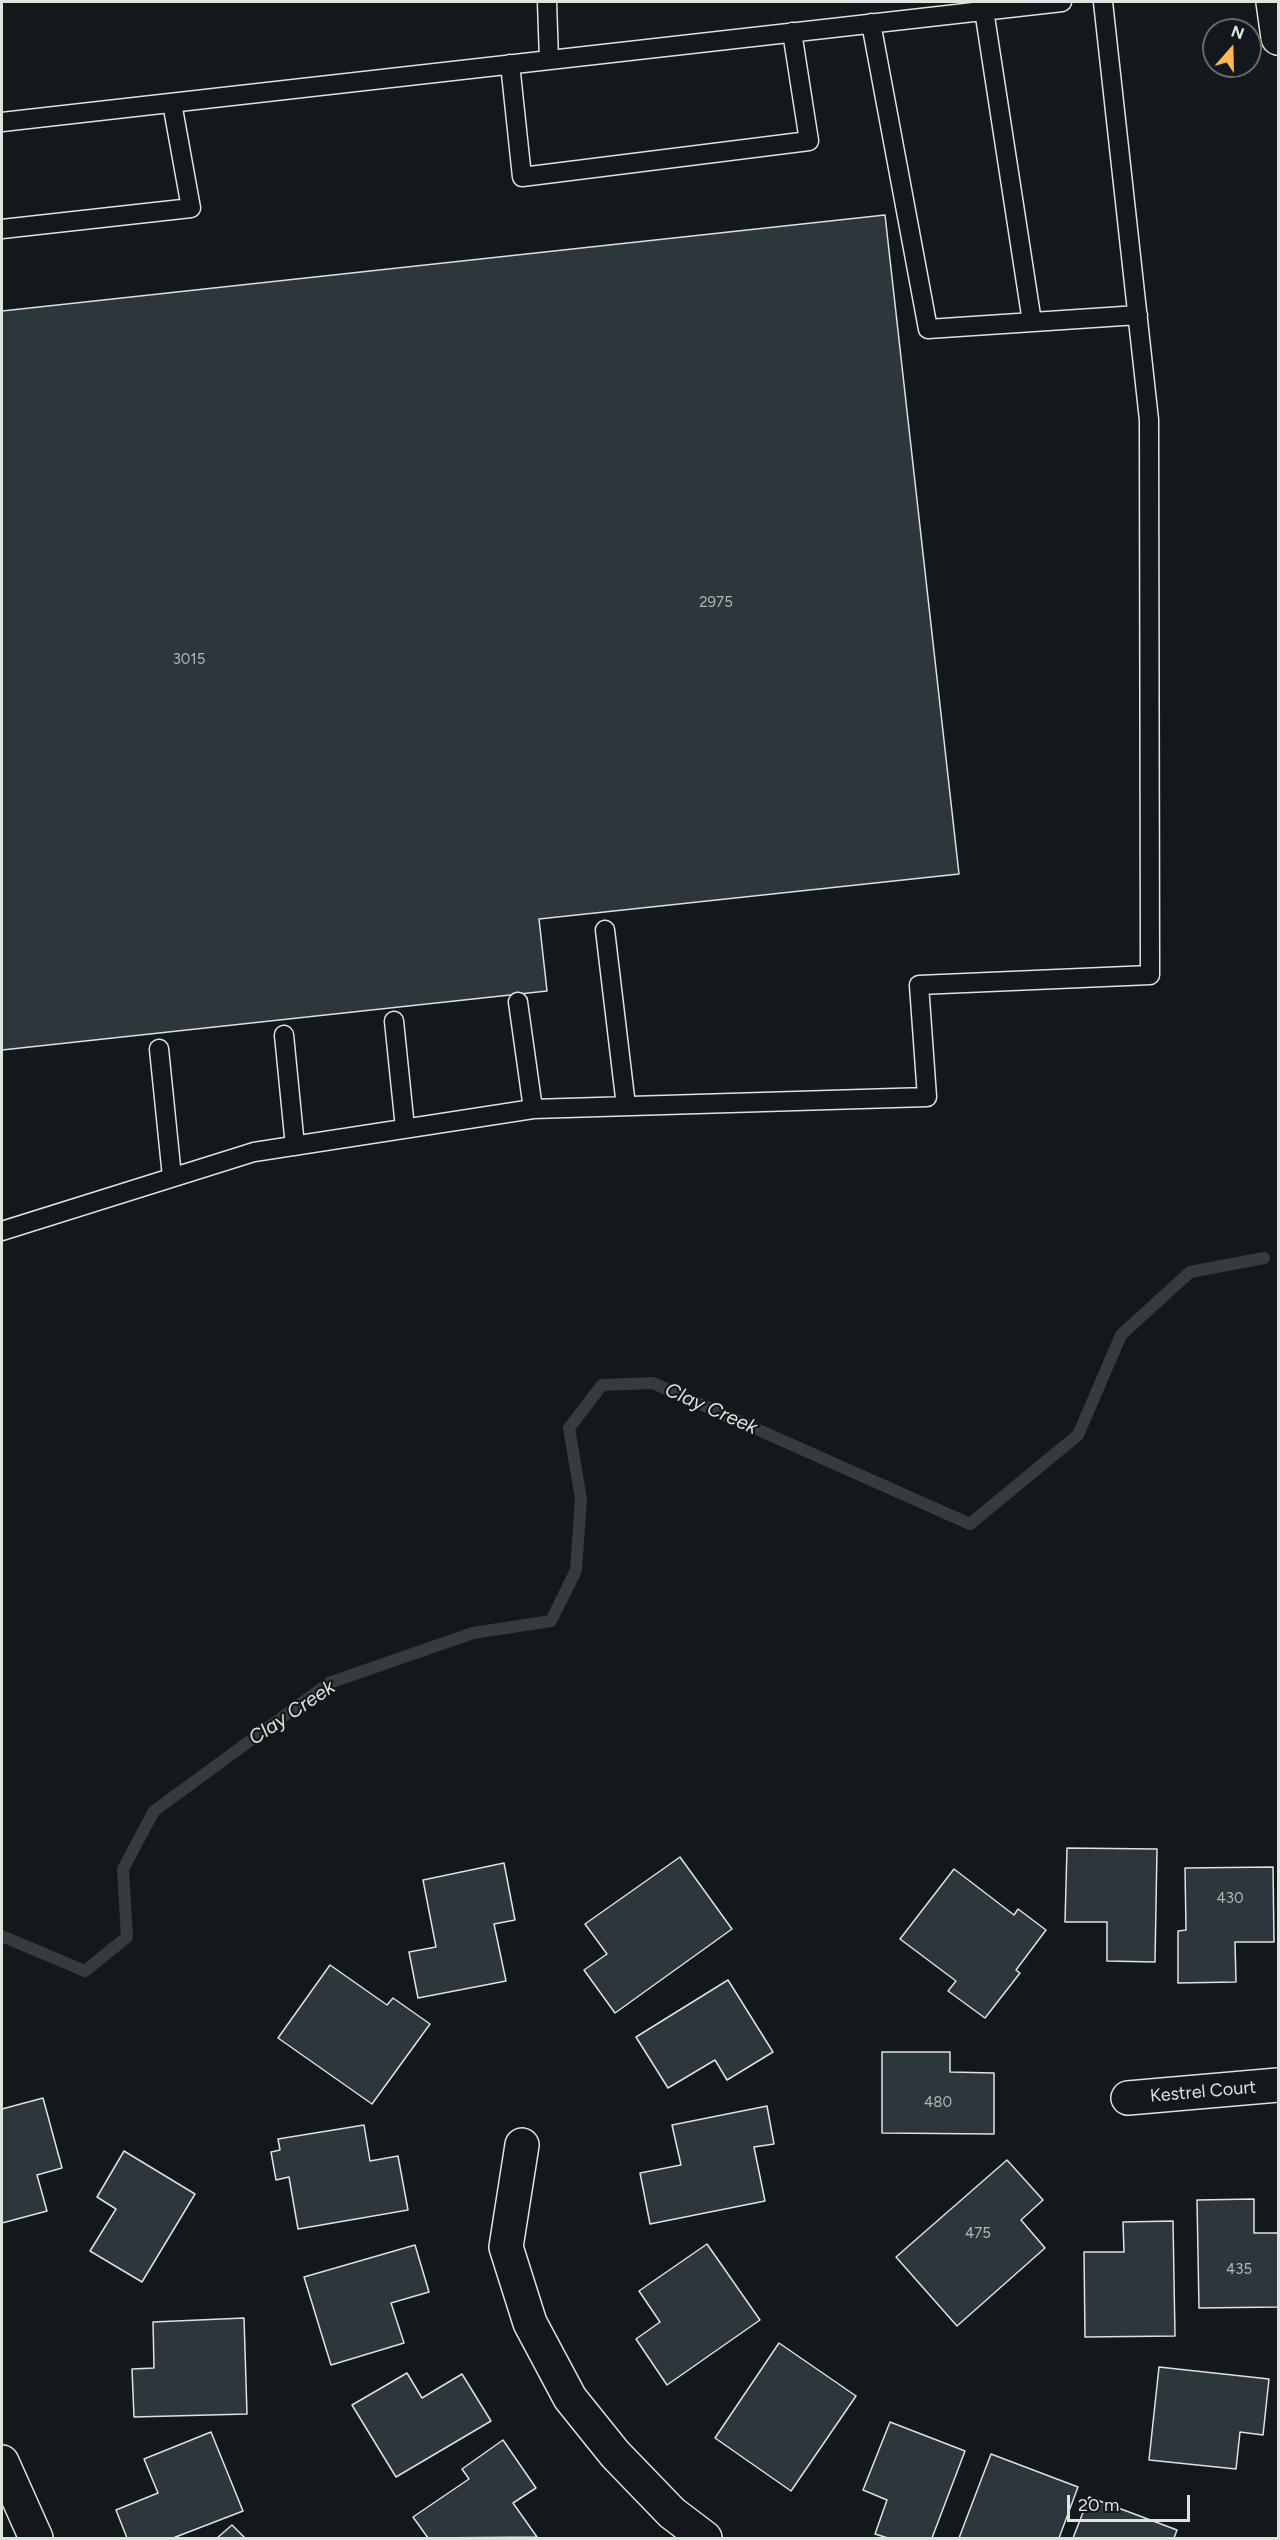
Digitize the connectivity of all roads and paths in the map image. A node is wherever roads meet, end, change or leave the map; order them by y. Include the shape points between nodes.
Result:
1 (547, 2) edge
2 (1062, 2) edge
3 (1103, 2) edge
4 (1273, 2) edge
5 (984, 10) junction
6 (871, 23) junction
7 (792, 32) junction
8 (1278, 38) edge
9 (549, 60) junction
10 (510, 64) junction
11 (172, 103) junction
12 (2, 122) edge
13 (2, 230) edge
14 (1138, 315) junction
15 (1032, 322) junction
16 (605, 930) dead end
17 (518, 1002) dead end
18 (394, 1021) dead end
19 (284, 1035) dead end
20 (159, 1049) dead end
21 (626, 1106) junction
22 (533, 1109) junction
23 (405, 1128) junction
24 (295, 1146) junction
25 (172, 1177) junction
26 (2, 1230) edge
27 (1278, 2085) edge
28 (1128, 2098) dead end
29 (522, 2145) dead end
30 (2, 2462) edge
31 (36, 2538) edge
32 (705, 2538) edge

1 - 9 lane
2 - 5 lane
3 - 14 lane
4 - 8 street
5 - 6 lane
5 - 15 lane
6 - 7 lane
6 - 15 lane via 928,329
7 - 9 lane
7 - 10 lane via 809,141 522,177
9 - 10 lane
10 - 11 lane
11 - 12 lane
11 - 13 lane via 191,208
14 - 15 lane
14 - 21 lane via 1149,420 1150,975 919,985 927,1097
16 - 21 lane
17 - 22 lane
18 - 23 lane
19 - 24 lane
20 - 25 lane
21 - 22 lane
22 - 23 lane
23 - 24 lane
24 - 25 lane via 254,1152
25 - 26 lane
27 - 28 street, Kestrel Court
29 - 32 street via 506,2247 530,2323 570,2398 615,2454 672,2513
30 - 31 street

